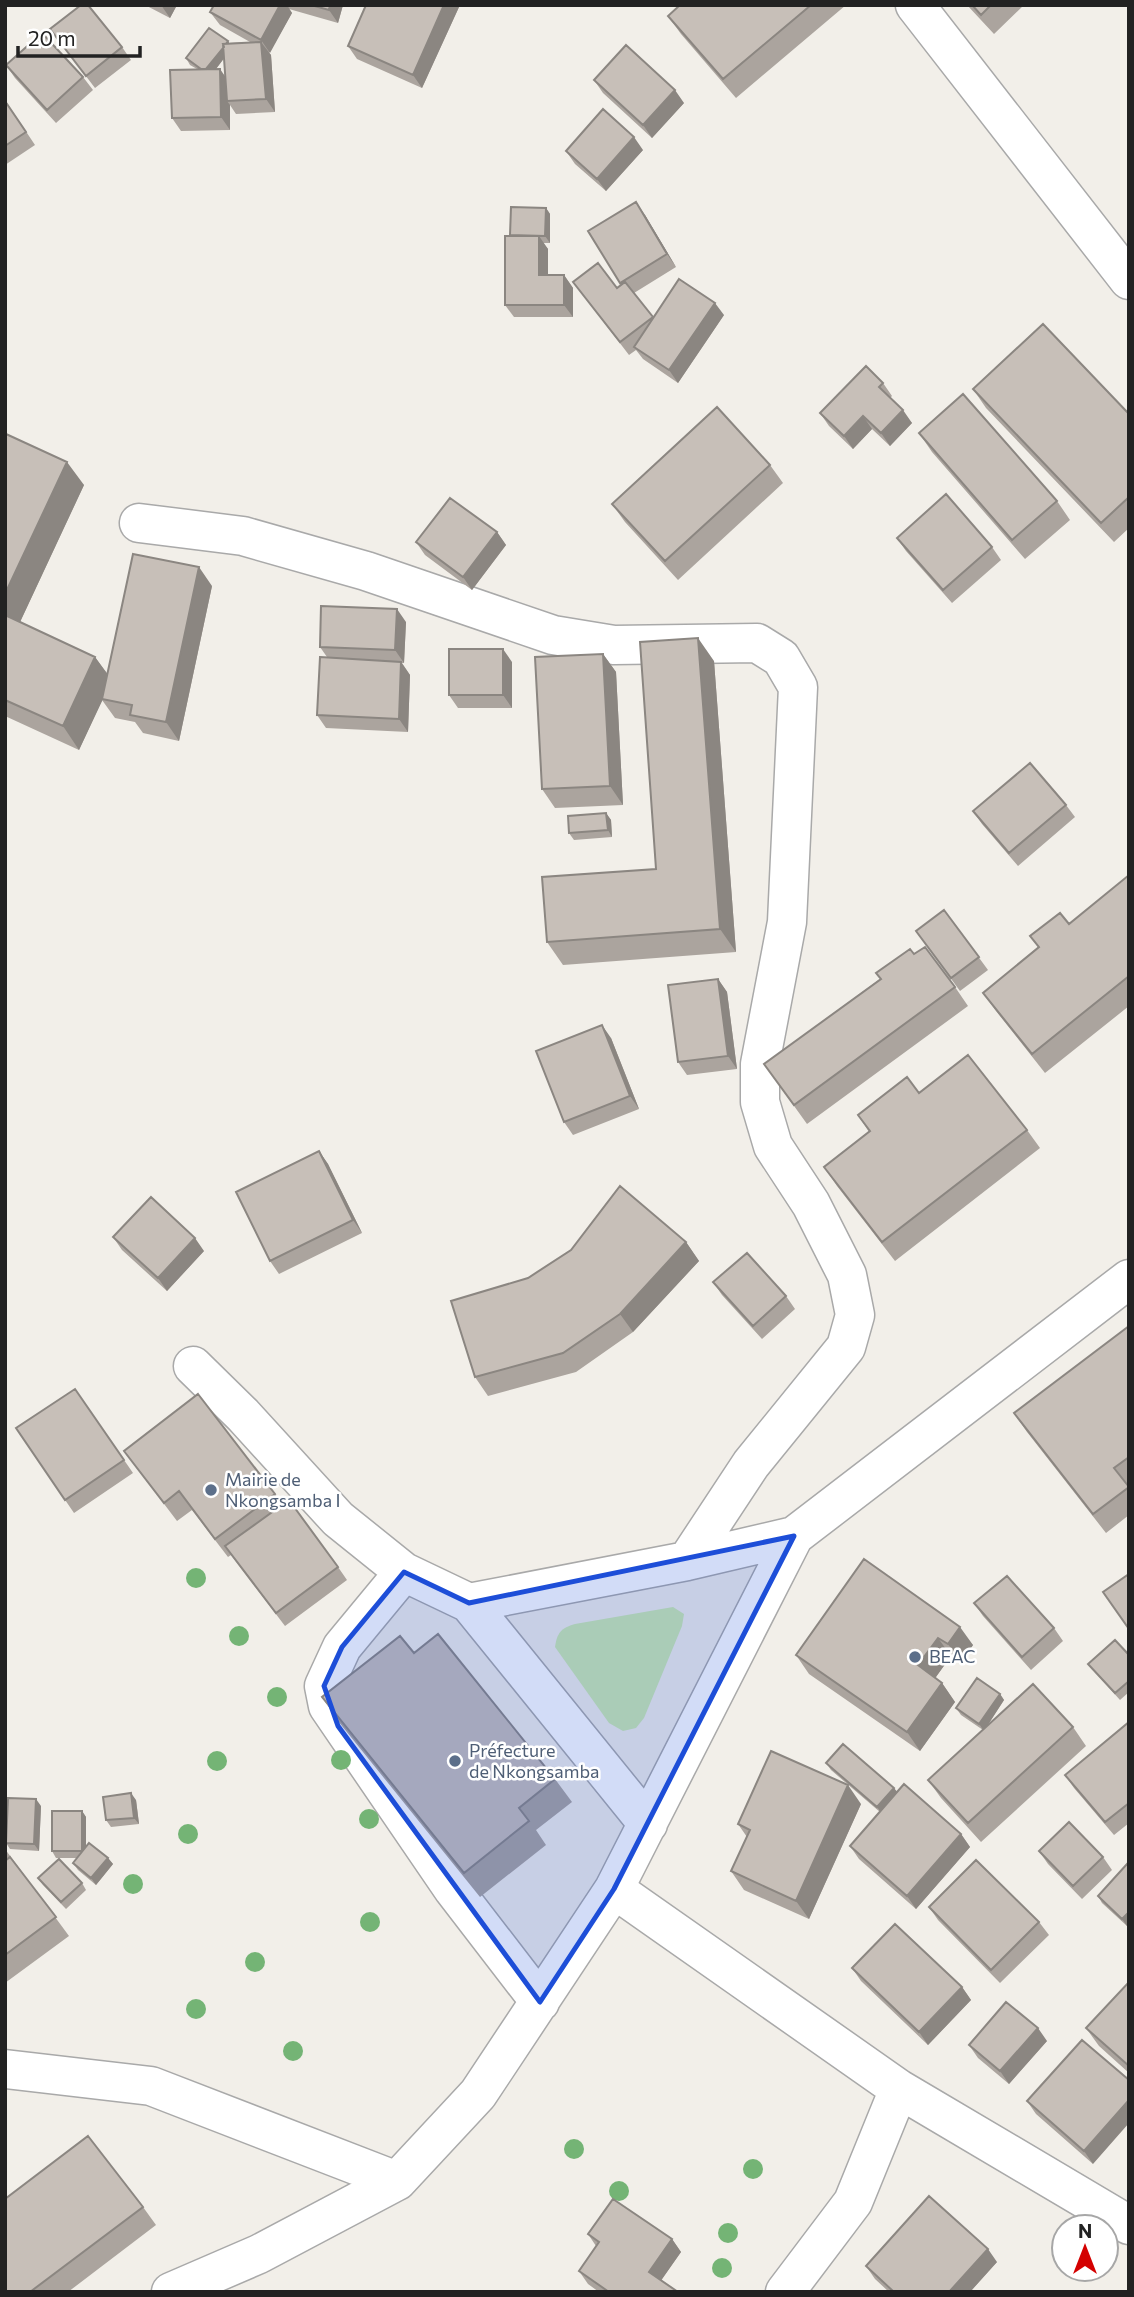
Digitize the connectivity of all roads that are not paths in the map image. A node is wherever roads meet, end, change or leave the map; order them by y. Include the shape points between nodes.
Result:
1 (915, 5) edge
2 (1129, 280) edge
3 (139, 523) dead end
4 (1129, 1279) edge
5 (193, 1366) dead end
6 (794, 1536) junction
7 (687, 1561) junction
8 (404, 1572) junction
9 (469, 1603) junction
10 (648, 1824) junction
11 (614, 1889) junction
12 (540, 2002) junction
13 (5, 2069) edge
14 (899, 2089) junction
15 (397, 2181) junction
16 (1129, 2225) edge
17 (171, 2292) edge
18 (785, 2292) edge

1 - 2 street
3 - 7 street via 243,536 366,571 552,635 614,645 757,643 781,658 798,687 787,922 760,1064 760,1102 773,1146 811,1204 847,1275 855,1315 846,1347 751,1464
4 - 6 street
5 - 8 street via 338,1519
6 - 7 street
6 - 10 street
7 - 9 street
8 - 9 street
8 - 12 street via 342,1647 324,1686 328,1706 453,1889
9 - 10 street
10 - 11 street
11 - 12 street
11 - 14 street
12 - 15 street via 478,2094
13 - 15 street via 151,2086
14 - 16 street
14 - 18 street via 853,2202
15 - 17 street via 259,2255

